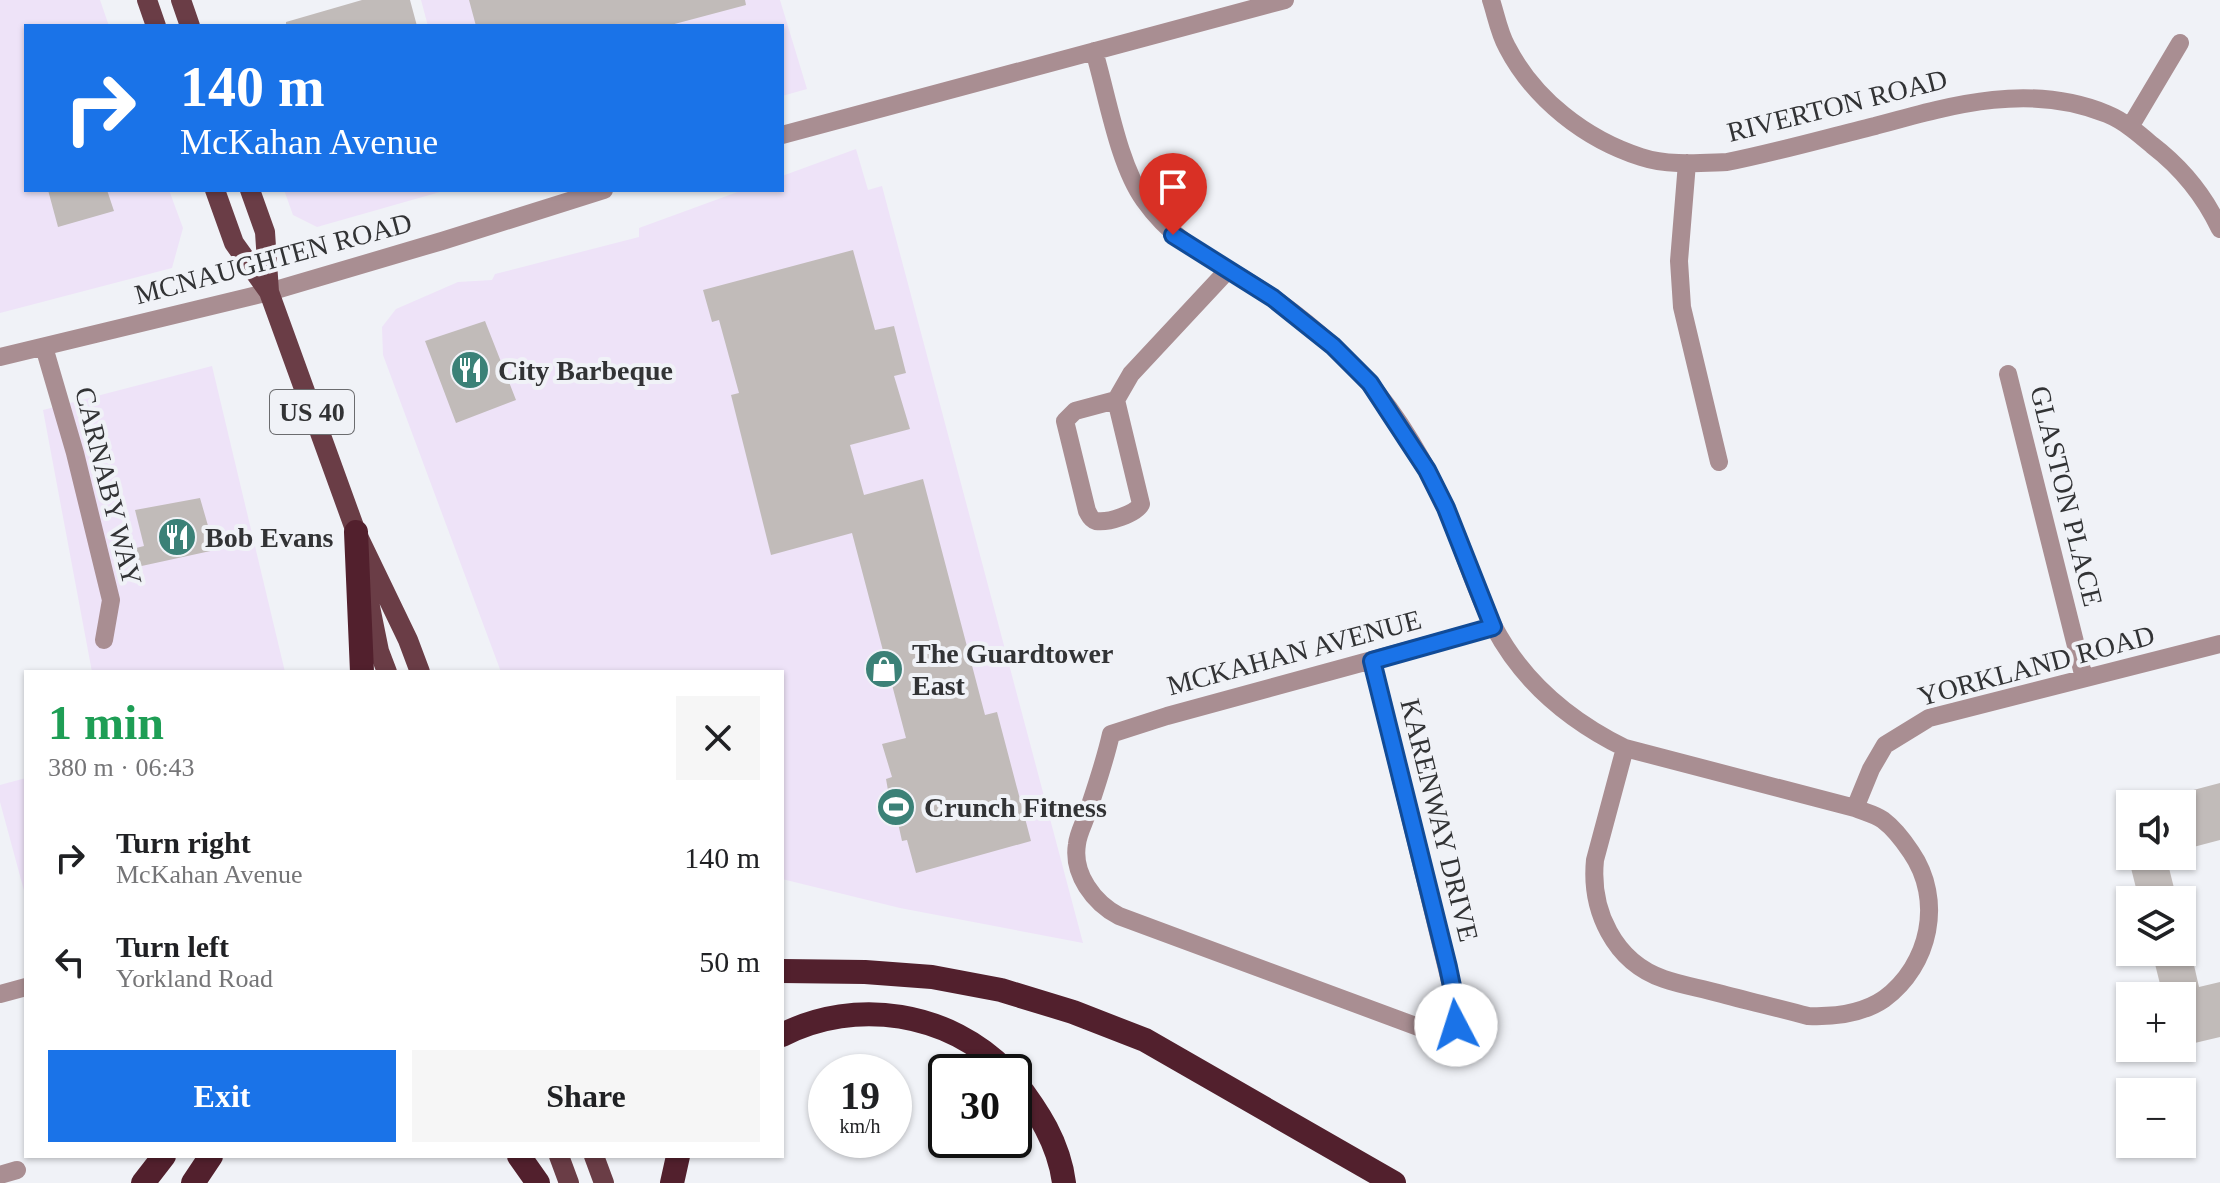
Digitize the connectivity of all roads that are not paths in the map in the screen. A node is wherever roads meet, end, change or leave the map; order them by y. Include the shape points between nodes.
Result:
1 (147, 0) edge
2 (181, 0) edge
3 (1285, 0) edge
4 (1491, 0) edge
5 (155, 24) edge
6 (189, 24) edge
7 (2180, 43) dead end
8 (1094, 51) junction
9 (2130, 127) junction
10 (784, 134) edge
11 (1687, 163) junction
12 (216, 192) edge
13 (251, 192) edge
14 (598, 192) edge
15 (2220, 229) edge
16 (1228, 270) junction
17 (269, 292) junction
18 (44, 347) junction
19 (0, 357) edge
20 (2008, 374) dead end
21 (1116, 400) junction
22 (1719, 462) dead end
23 (356, 532) junction
24 (1493, 627) junction
25 (104, 640) dead end
26 (2220, 644) edge
27 (1372, 661) junction
28 (362, 670) edge
29 (386, 670) edge
30 (419, 670) edge
31 (2084, 678) junction
32 (1625, 748) junction
33 (1855, 808) junction
34 (1095, 900) joint
35 (784, 971) edge
36 (24, 988) edge
37 (0, 994) edge
38 (784, 1034) edge
39 (987, 1054) edge
40 (1032, 1106) edge
41 (162, 1158) edge
42 (210, 1158) edge
43 (520, 1158) edge
44 (560, 1158) edge
45 (595, 1158) edge
46 (678, 1158) edge
47 (143, 1183) edge
48 (193, 1183) edge
49 (538, 1183) edge
50 (569, 1183) edge
51 (604, 1183) edge
52 (672, 1183) edge
53 (1064, 1183) edge
54 (1394, 1183) edge

1 - 5 main road
2 - 6 main road
3 - 8 street
4 - 11 street, RIVERTON ROAD via 1505,45 1561,114 1597,138 1643,158
7 - 9 street
8 - 10 street
8 - 16 street via 1127,166 1142,197 1173,235
9 - 11 street, RIVERTON ROAD via 2069,102 1962,102 1766,154
9 - 15 street, RIVERTON ROAD via 2196,187
11 - 22 street via 1679,261 1682,307
12 - 17 main road, US 40 via 234,243
13 - 17 main road, US 40 via 265,232
14 - 17 street, MCNAUGHTEN ROAD
16 - 21 street via 1131,374
16 - 24 street via 1273,298 1370,383 1427,470
17 - 18 street, MCNAUGHTEN ROAD
17 - 23 main road, US 40
18 - 19 street, MCNAUGHTEN ROAD
18 - 25 street, CARNABY WAY via 111,600
20 - 31 street, GLASTON PLACE
21 - 21 street via 1141,504 1132,514 1096,521 1087,511 1065,421 1075,411
23 - 28 highway
23 - 29 main road, US 40
23 - 30 main road, US 40
24 - 27 street, MCKAHAN AVENUE
24 - 32 street via 1523,672 1563,711
26 - 31 street, YORKLAND ROAD
27 - 34 street, MCKAHAN AVENUE via 1111,734 1076,845 1083,879
27 - 34 street, KARENWAY DRIVE via 1457,1010 1448,1038 1119,916
31 - 33 street, YORKLAND ROAD via 1929,718 1885,745
32 - 33 street
32 - 33 street via 1595,860 1594,894 1604,924 1622,951 1646,970 1676,982 1823,1017 1860,1011 1903,981 1927,934 1926,881 1900,836 1881,819
35 - 54 highway via 932,977 1001,990 1073,1012 1145,1040
36 - 37 street
38 - 39 highway via 836,1016 886,1014 935,1025
40 - 53 highway via 1048,1130
41 - 47 highway
42 - 48 highway
43 - 49 highway
44 - 50 main road
45 - 51 main road
46 - 52 highway

